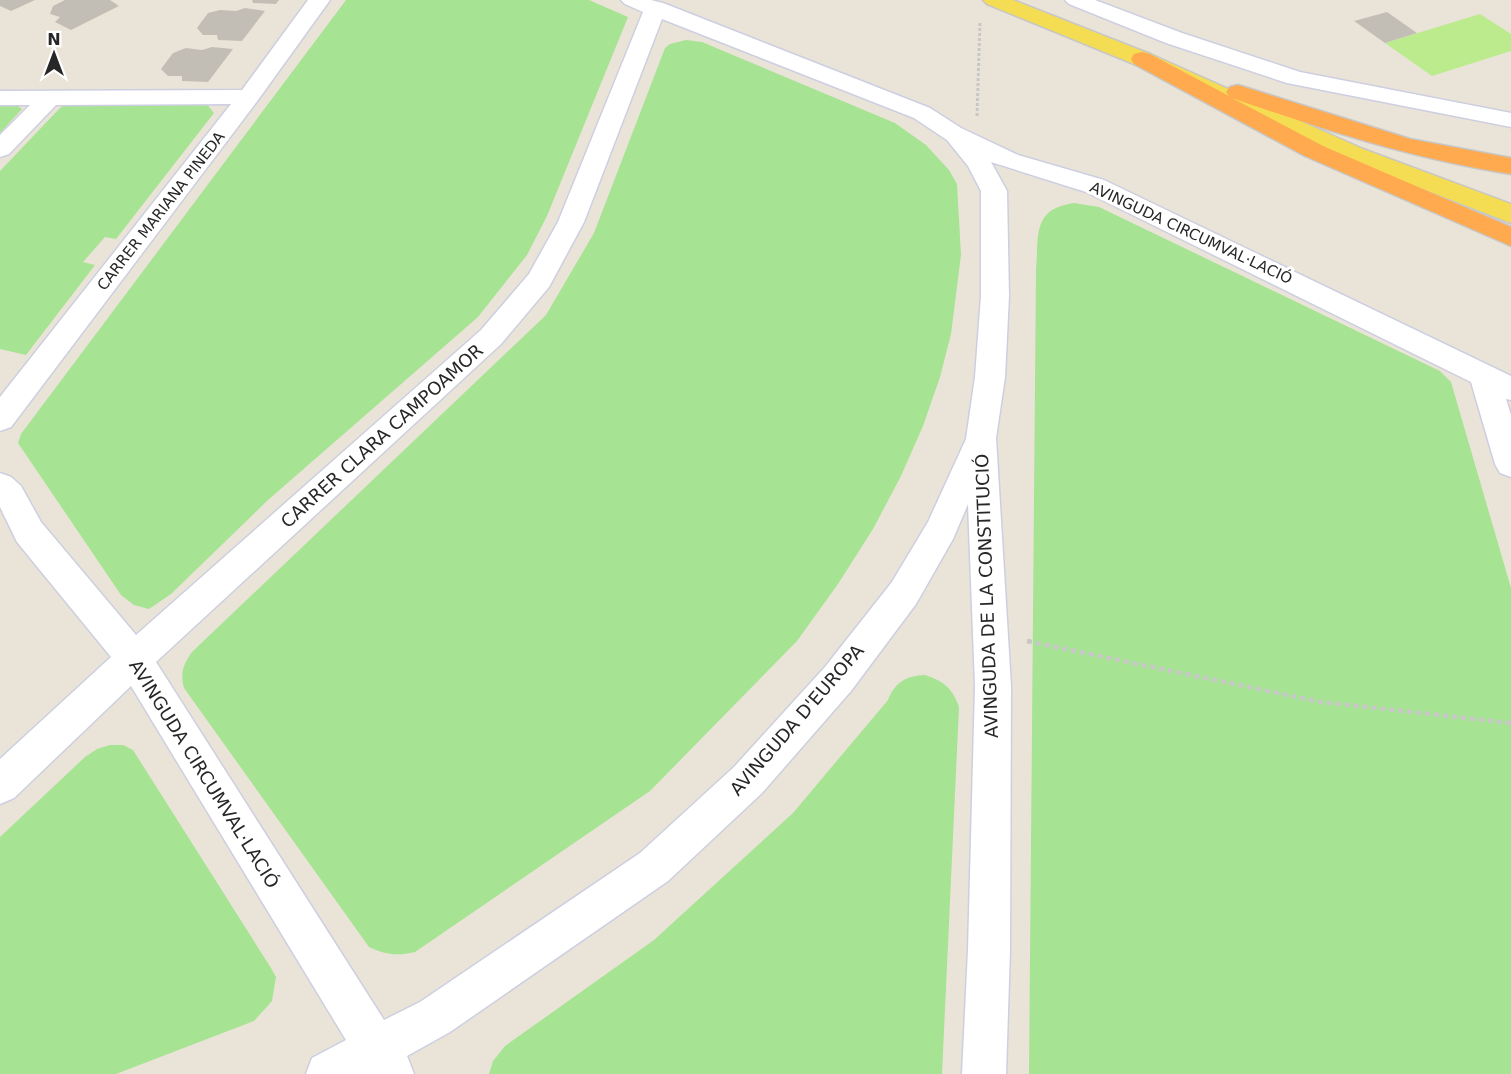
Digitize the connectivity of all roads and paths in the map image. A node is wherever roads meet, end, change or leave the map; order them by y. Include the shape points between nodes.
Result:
1 (319, 0) edge
2 (1076, 0) edge
3 (644, 4) edge
4 (987, 6) edge
5 (1142, 59) junction
6 (0, 98) edge
7 (50, 98) junction
8 (248, 98) junction
9 (1511, 120) edge
10 (952, 133) junction
11 (0, 149) edge
12 (1511, 166) edge
13 (1511, 214) edge
14 (1511, 237) edge
15 (1483, 374) junction
16 (1511, 389) edge
17 (0, 419) edge
18 (981, 438) junction
19 (1511, 464) edge
20 (0, 486) edge
21 (991, 633) junction
22 (134, 659) junction
23 (1511, 723) edge
24 (0, 785) edge
25 (384, 1062) edge
26 (328, 1074) edge
27 (984, 1074) edge

1 - 8 street, CARRER MARIANA PINEDA
2 - 9 street via 1295,78
3 - 10 street, AVINGUDA CIRCUMVAL·LACIÓ via 858,86 922,113
3 - 22 street, CARRER CLARA CAMPOAMOR via 647,25 609,130 571,222 525,299 491,337
4 - 5 main road
4 - 10 path via 978,114 974,124
5 - 12 highway via 1348,130
5 - 13 main road via 1354,154
5 - 14 highway via 1314,151
6 - 7 street
7 - 8 street
7 - 11 street
8 - 17 street, CARRER MARIANA PINEDA
10 - 15 street, AVINGUDA CIRCUMVAL·LACIÓ via 1009,161 1095,186
10 - 18 street, AVINGUDA DE LA CONSTITUCIÓ via 979,162 994,191 995,296
15 - 16 street, AVINGUDA CIRCUMVAL·LACIÓ
15 - 19 street
18 - 21 street, AVINGUDA DE LA CONSTITUCIÓ
18 - 25 street, AVINGUDA D'EUROPA via 941,529 904,593 838,679 748,780 654,867 435,1017
20 - 22 street, AVINGUDA CIRCUMVAL·LACIÓ via 10,495 29,532
21 - 23 path via 1321,702
21 - 27 street, AVINGUDA DE LA CONSTITUCIÓ via 989,950
22 - 24 street, CARRER CLARA CAMPOAMOR
22 - 25 street, AVINGUDA CIRCUMVAL·LACIÓ
25 - 26 street, AVINGUDA D'EUROPA

